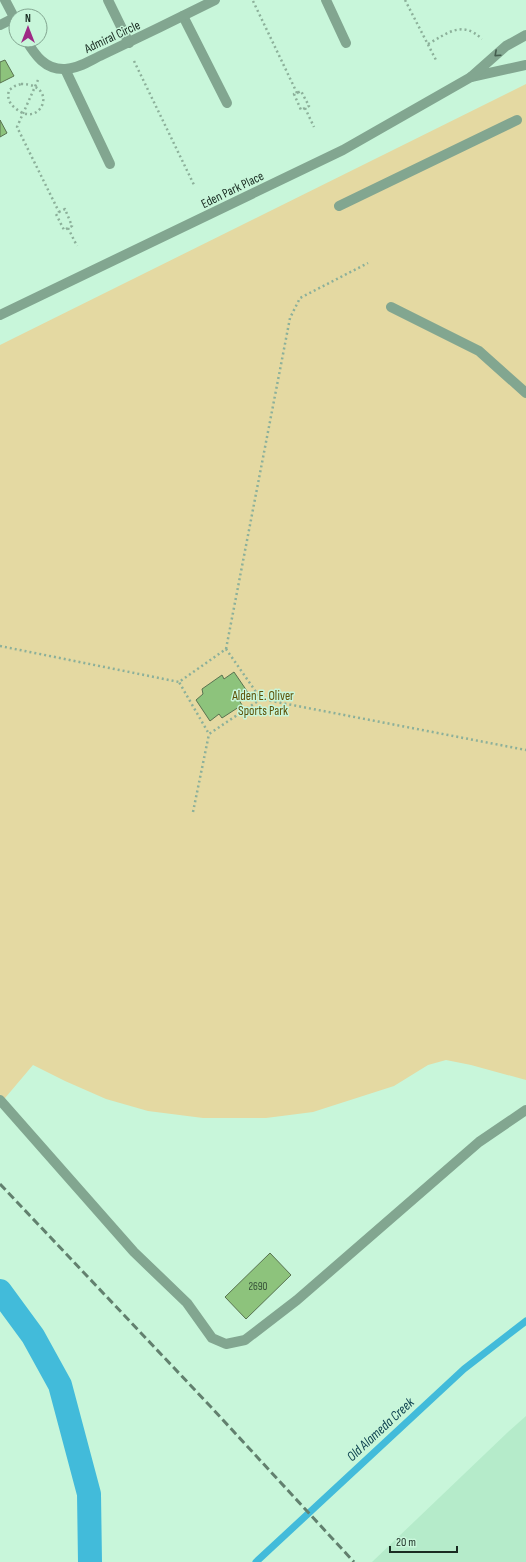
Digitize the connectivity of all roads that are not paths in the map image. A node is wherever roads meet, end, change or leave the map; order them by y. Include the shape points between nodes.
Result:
1 (108, 0) edge
2 (215, 0) edge
3 (326, 0) edge
4 (183, 16) junction
5 (526, 36) edge
6 (129, 43) junction
7 (346, 43) dead end
8 (32, 48) edge
9 (526, 65) edge
10 (65, 69) junction
11 (470, 77) junction
12 (227, 104) dead end
13 (517, 120) dead end
14 (110, 164) dead end
15 (339, 206) dead end
16 (391, 307) dead end
17 (0, 315) edge
18 (526, 393) edge
19 (0, 1100) edge
20 (526, 1110) edge

1 - 6 street
2 - 4 street, Admiral Circle
3 - 7 street
4 - 6 street, Admiral Circle
4 - 12 street
5 -> 11 street, Eden Park Place via 506,46
6 - 10 street, Admiral Circle
8 - 10 street via 46,65
9 - 11 street, Eden Park Place
10 - 14 street
11 - 17 street, Eden Park Place via 343,150
13 - 15 street
16 - 18 street via 479,351
19 - 20 street via 134,1252 188,1303 212,1338 226,1344 244,1340 297,1300 479,1142

